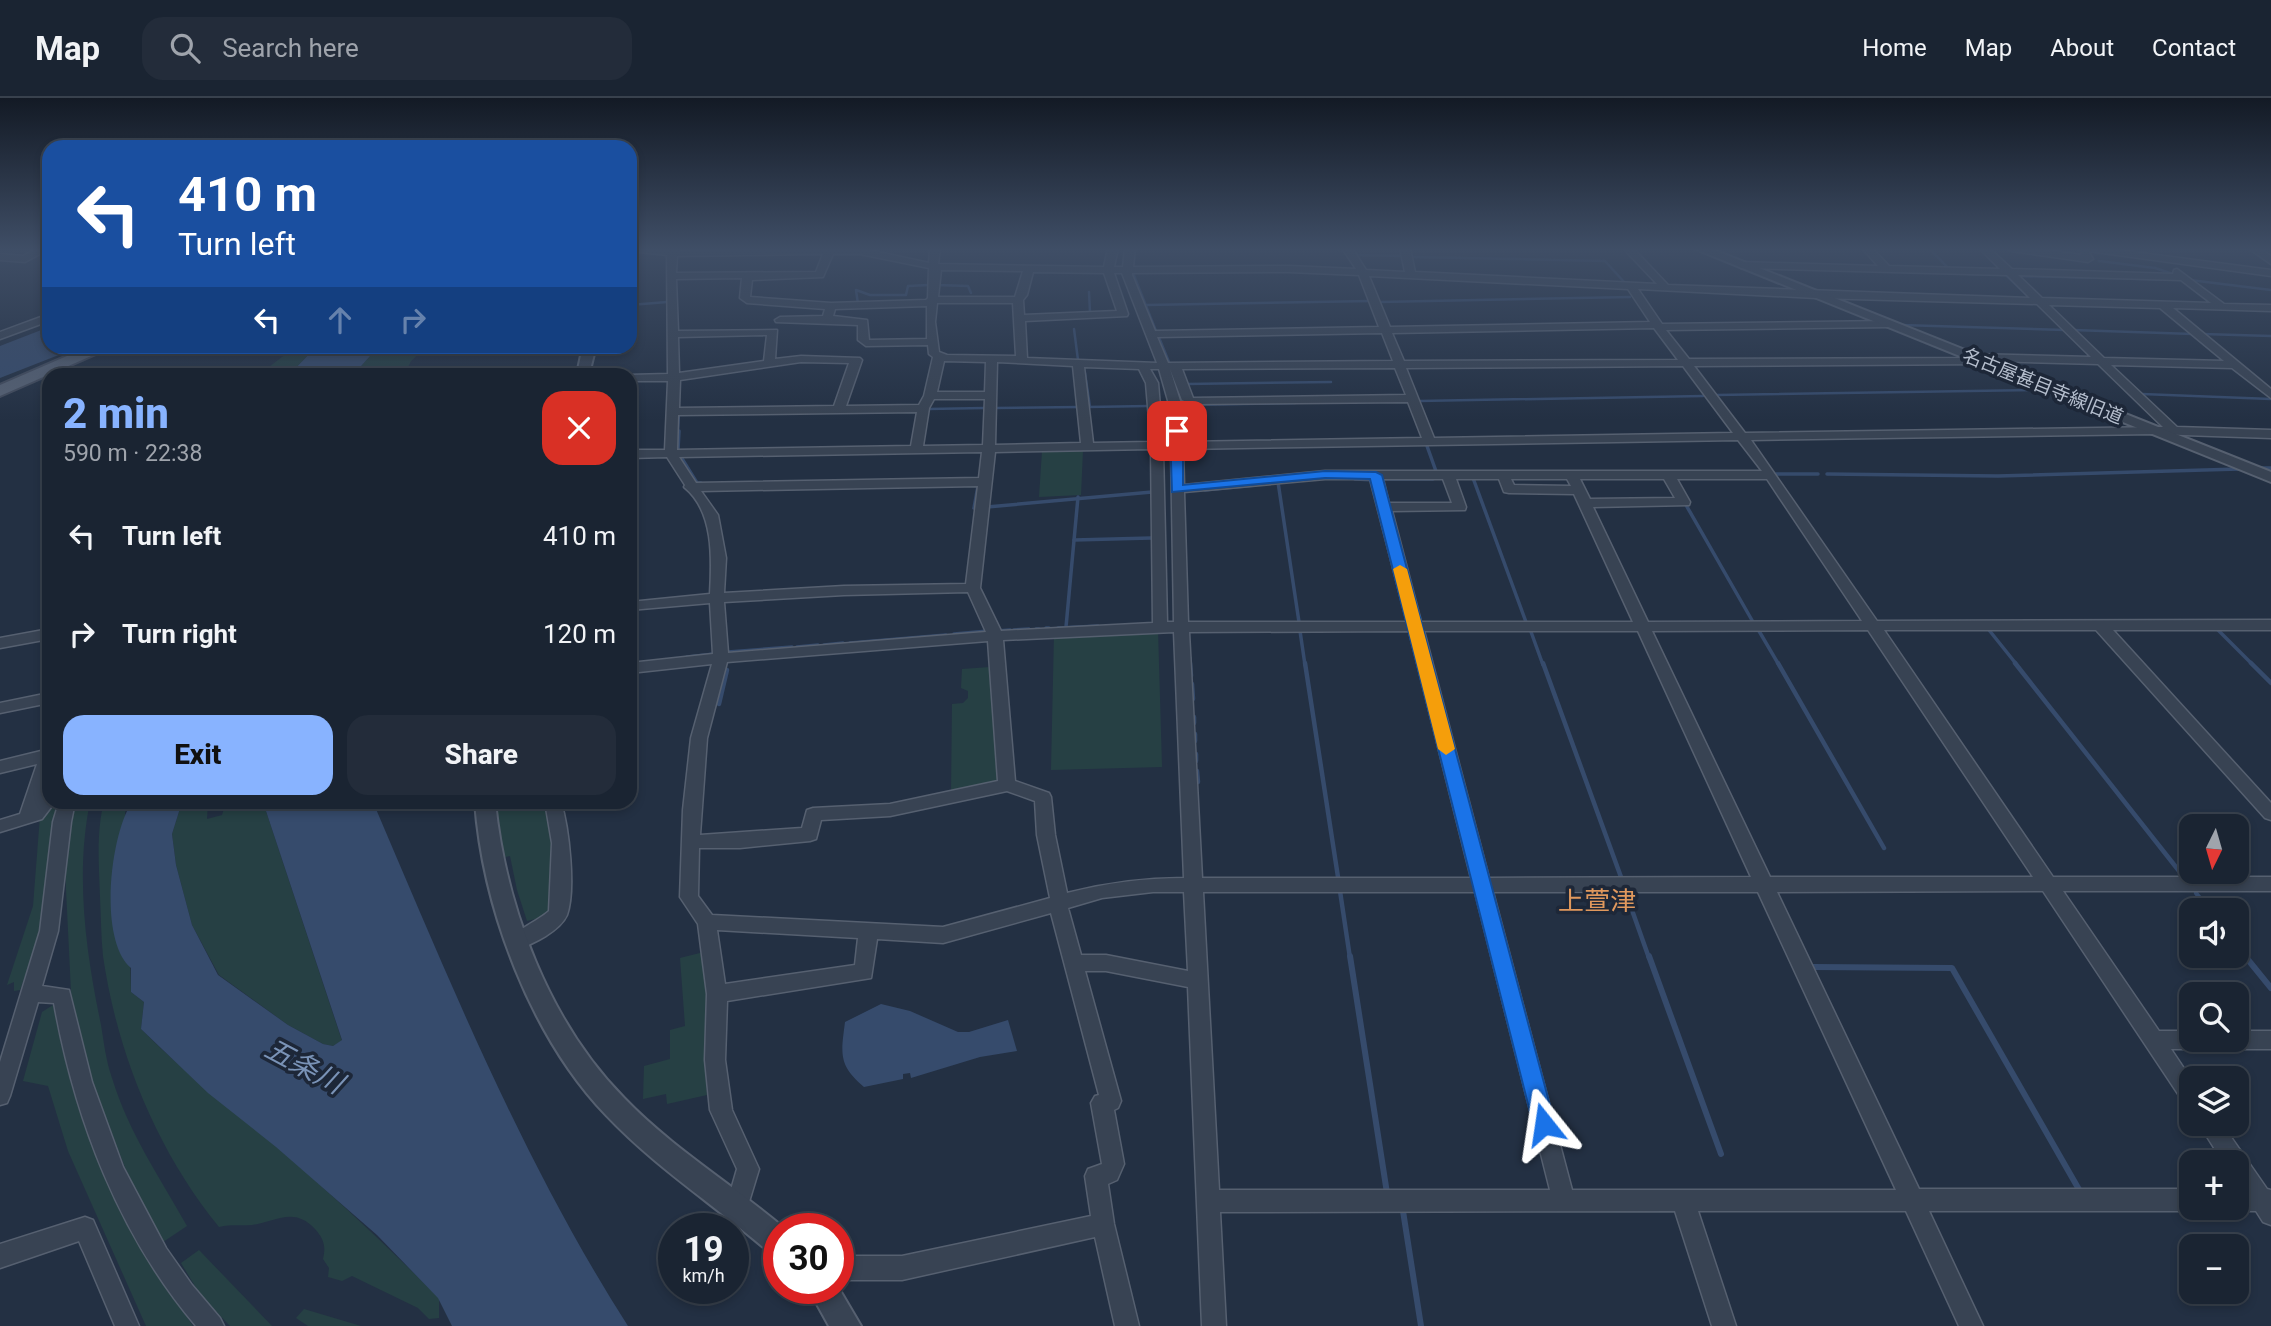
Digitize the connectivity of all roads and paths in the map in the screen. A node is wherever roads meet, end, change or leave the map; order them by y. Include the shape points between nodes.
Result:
1 (672, 305) edge
2 (789, 305) edge
3 (817, 305) edge
4 (845, 305) edge
5 (931, 305) edge
6 (1018, 305) edge
7 (1121, 305) edge
8 (1140, 305) edge
9 (1376, 305) edge
10 (1644, 305) edge
11 (1842, 305) edge
12 (2043, 305) edge
13 (2164, 305) edge
14 (2173, 305) edge
15 (831, 306) junction
16 (2222, 307) joint
17 (2271, 308) edge
18 (1019, 318) junction
19 (827, 319) junction
20 (42, 320) edge
21 (780, 320) junction
22 (1888, 324) junction
23 (1658, 326) junction
24 (0, 329) edge
25 (16, 330) junction
26 (1385, 330) junction
27 (772, 332) junction
28 (673, 334) junction
29 (1151, 334) junction
30 (0, 336) edge
31 (931, 342) junction
32 (866, 343) junction
33 (89, 354) edge
34 (939, 357) junction
35 (992, 359) junction
36 (1022, 359) junction
37 (1977, 359) junction
38 (856, 360) junction
39 (2101, 361) junction
40 (769, 363) junction
41 (1078, 363) junction
42 (1686, 363) junction
43 (1169, 364) junction
44 (1399, 364) junction
45 (2235, 365) junction
46 (1143, 366) junction
47 (60, 368) edge
48 (42, 376) edge
49 (674, 377) junction
50 (637, 378) edge
51 (0, 391) edge
52 (990, 395) junction
53 (2271, 395) edge
54 (930, 396) junction
55 (1413, 398) junction
56 (923, 408) junction
57 (839, 409) junction
58 (671, 412) junction
59 (2154, 430) junction
60 (2174, 431) junction
61 (2271, 434) edge
62 (1742, 437) junction
63 (1430, 442) junction
64 (1177, 446) junction
65 (1087, 447) junction
66 (1157, 447) junction
67 (989, 448) junction
68 (916, 450) junction
69 (637, 454) edge
70 (671, 454) junction
71 (1376, 475) junction
72 (1572, 475) junction
73 (1668, 475) junction
74 (1771, 475) junction
75 (1504, 476) junction
76 (1449, 477) junction
77 (2271, 477) edge
78 (984, 482) junction
79 (690, 487) junction
80 (1177, 489) junction
81 (1582, 496) junction
82 (1384, 507) junction
83 (973, 588) junction
84 (717, 597) junction
85 (637, 605) edge
86 (2271, 625) edge
87 (1643, 626) junction
88 (1871, 626) junction
89 (2101, 626) junction
90 (1160, 627) junction
91 (1181, 627) junction
92 (1415, 627) junction
93 (42, 635) edge
94 (995, 635) junction
95 (0, 643) edge
96 (721, 657) junction
97 (637, 667) edge
98 (42, 699) edge
99 (0, 708) edge
100 (42, 755) edge
101 (0, 767) edge
102 (42, 772) edge
103 (1007, 785) junction
104 (42, 807) edge
105 (65, 809) edge
106 (486, 809) edge
107 (555, 809) edge
108 (2271, 814) edge
109 (27, 818) junction
110 (0, 826) edge
111 (690, 842) junction
112 (1764, 884) junction
113 (2049, 884) junction
114 (2271, 884) edge
115 (1482, 885) junction
116 (1194, 886) junction
117 (1058, 902) junction
118 (707, 922) junction
119 (868, 932) junction
120 (518, 941) junction
121 (1074, 963) junction
122 (1199, 981) junction
123 (32, 993) junction
124 (717, 993) junction
125 (2153, 1040) junction
126 (2271, 1040) edge
127 (2179, 1078) edge
128 (0, 1096) edge
129 (2249, 1180) edge
130 (1912, 1200) junction
131 (2179, 1200) edge
132 (1209, 1201) junction
133 (1564, 1201) junction
134 (1683, 1201) junction
135 (2249, 1202) edge
136 (2268, 1205) edge
137 (737, 1207) junction
138 (1103, 1224) junction
139 (763, 1229) edge
140 (0, 1256) edge
141 (854, 1268) edge
142 (832, 1304) edge
143 (127, 1326) edge
144 (212, 1326) edge
145 (846, 1326) edge
146 (1127, 1326) edge
147 (1214, 1326) edge
148 (1724, 1326) edge
149 (1971, 1326) edge

1 - 28 street
2 - 21 street
3 - 15 street
4 - 15 street
5 - 31 street
6 - 18 street
7 - 18 street via 1124,314
8 - 29 street
9 - 26 street
10 - 23 street
11 - 22 street, 名古屋甚目寺線旧道
12 - 39 street
13 - 45 street
14 - 16 street
15 - 19 street
16 - 17 street
18 - 36 street
19 - 21 street
19 - 32 street via 863,321
20 - 25 street
21 - 27 street
22 - 23 street
22 - 37 street, 名古屋甚目寺線旧道
23 - 26 street
23 - 42 street
24 - 25 street
25 - 30 street
26 - 29 street
26 - 44 street
27 - 28 street
27 - 40 street
28 - 49 street
29 - 43 street
31 - 32 street
31 - 34 street
32 - 38 street
33 - 47 main road
34 - 35 street
34 - 54 street
35 - 36 street
35 - 52 street
36 - 41 street
37 - 39 street
37 - 42 street
37 - 59 street, 名古屋甚目寺線旧道
38 - 40 street
38 - 57 street
39 - 45 street
39 - 60 street
40 - 49 street
41 - 46 street
41 - 65 street
42 - 44 street
42 - 62 street
43 - 44 street
43 - 46 street
43 - 55 street via 1192,401
43 - 64 street
44 - 55 street
45 - 53 street
46 - 66 street via 1152,383
48 - 51 main road
49 - 50 street
49 - 58 street
52 - 54 street
52 - 67 street
54 - 56 street
55 - 63 street
56 - 57 street
56 - 68 street
57 - 58 street
58 - 70 street
59 - 60 street
59 - 62 street
59 - 77 street, 名古屋甚目寺線旧道
60 - 61 street
62 - 63 street
62 - 74 street
63 - 64 street
64 - 66 street
64 - 80 street
65 - 66 street
65 - 67 street
66 - 90 street
67 - 68 street
67 - 78 street
68 - 70 street
69 - 70 street
70 - 79 street
71 - 76 street
71 - 80 street via 1325,475
71 - 82 street
72 - 73 street
72 - 75 street
72 - 81 street
73 - 74 street
73 - 81 street via 1684,502
74 - 88 street
75 - 76 street
75 - 81 street via 1509,489
76 - 82 street via 1460,507
78 - 79 street
78 - 83 street
79 - 84 street via 711,515 719,558
80 - 91 street
81 - 87 street
82 - 92 street
83 - 84 street
83 - 94 street
84 - 85 street
84 - 96 street
86 - 89 street
87 - 88 street
87 - 92 street
87 - 112 street
88 - 89 street
88 - 113 street
89 - 108 street
90 - 91 street
90 - 94 street
91 - 92 street
91 - 116 street
92 - 115 street
93 - 95 street
94 - 96 street
94 - 103 street
96 - 97 street
96 - 111 street via 699,738
98 - 99 street
100 - 101 street
102 - 109 street
103 - 111 street via 890,810 813,814 810,834
103 - 117 street via 1043,797
104 - 109 street
105 - 123 street via 49,931
106 - 120 street via 498,889
107 - 120 street via 561,856 558,914 544,928
109 - 110 street
111 - 118 street via 689,897
112 - 113 street
112 - 115 street
112 - 130 street
113 - 114 street
113 - 125 street
115 - 116 street
115 - 133 street
116 - 117 street via 1153,885
116 - 122 street
117 - 119 street via 943,935
117 - 121 street
118 - 119 street
118 - 124 street
119 - 124 street via 864,972
120 - 137 street via 544,1002 593,1084 654,1142
121 - 122 street via 1106,963
121 - 138 street via 1111,1101 1102,1103 1113,1164 1108,1173 1096,1176
122 - 132 street
123 - 128 street
123 - 144 street via 62,996 83,1089 107,1153 141,1226 189,1303
124 - 137 street via 715,1060 721,1110 748,1169
125 - 126 street
125 - 127 street
129 - 136 street
130 - 131 street
130 - 134 street
130 - 149 street
132 - 133 street
132 - 147 street
133 - 134 street
134 - 148 street
135 - 136 street
137 - 139 street
138 - 141 street via 902,1268
138 - 146 street
140 - 143 street via 85,1228
142 - 145 street

